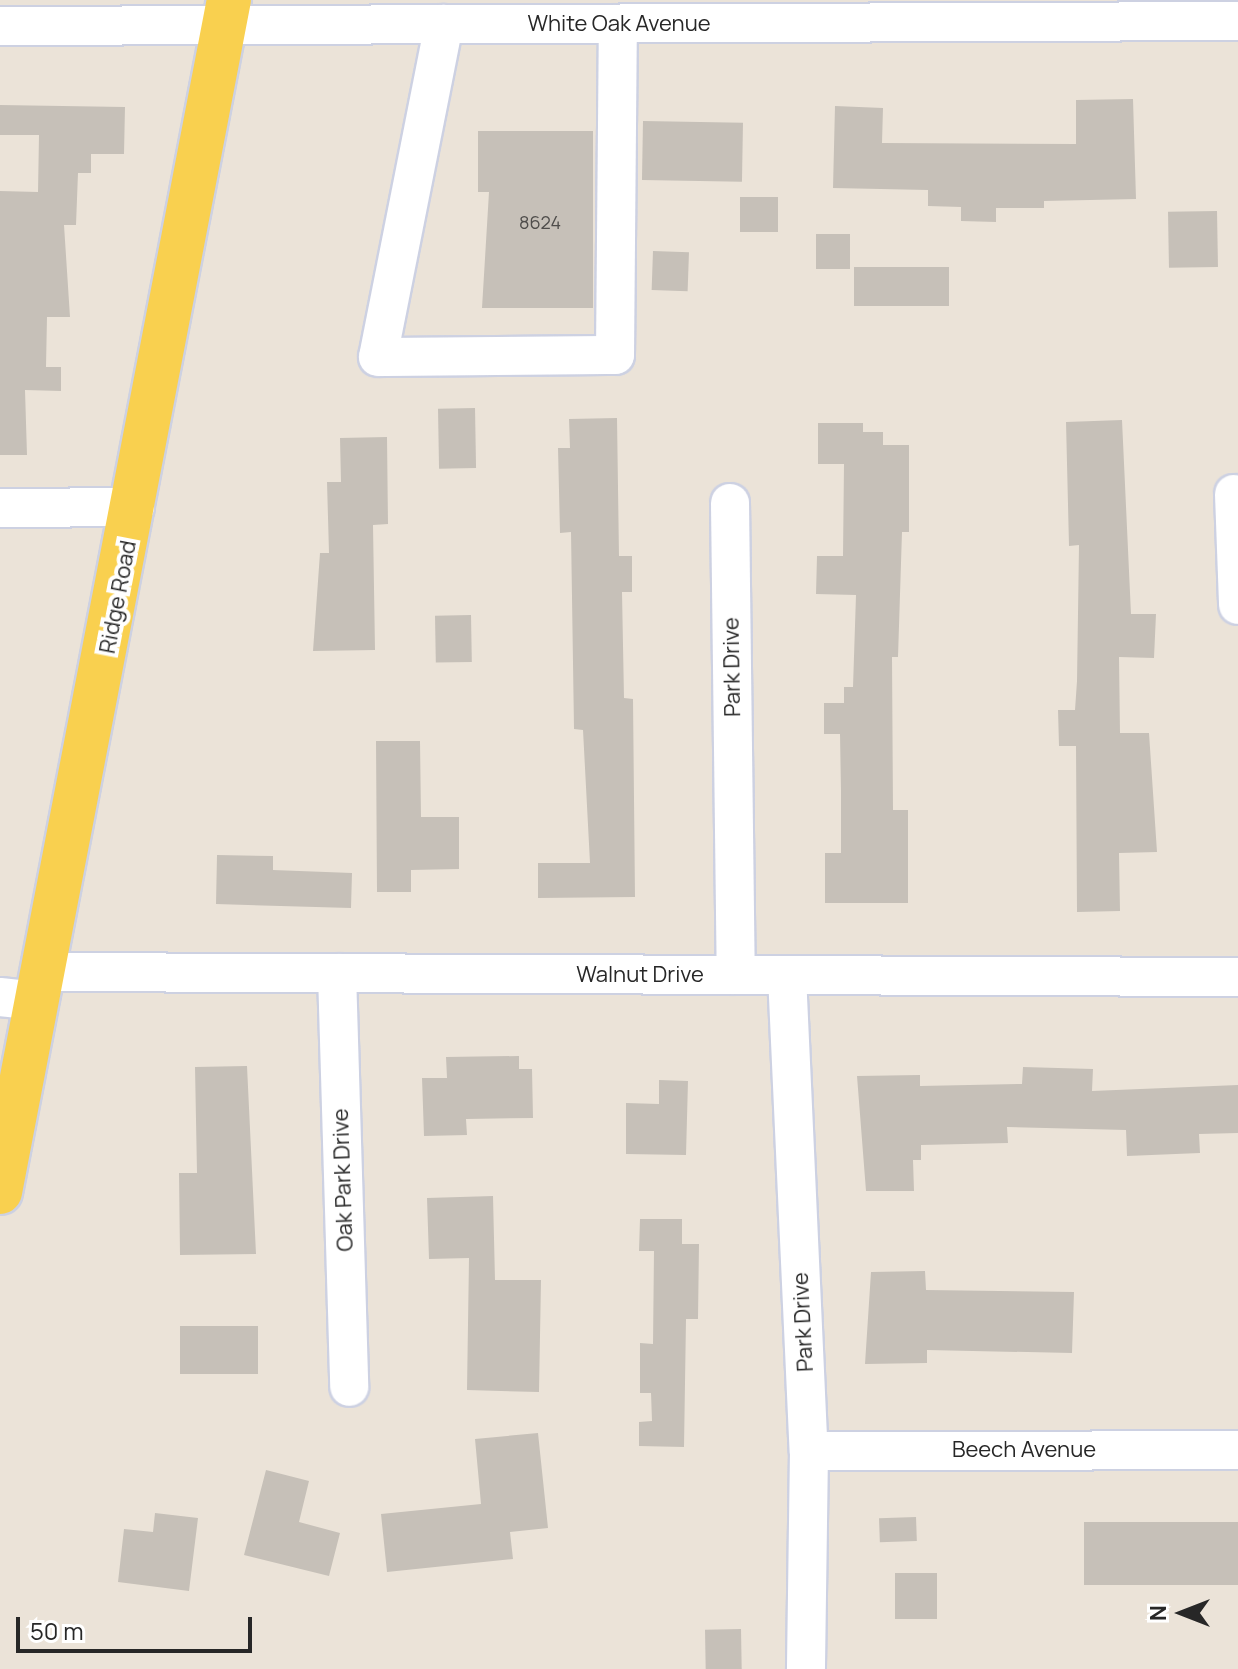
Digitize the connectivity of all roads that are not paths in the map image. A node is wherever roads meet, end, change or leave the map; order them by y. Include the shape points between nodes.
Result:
1 (1186, 11) edge
2 (226, 13) edge
3 (1238, 21) edge
4 (444, 24) junction
5 (618, 24) junction
6 (0, 26) edge
7 (1234, 494) dead end
8 (730, 503) dead end
9 (135, 507) junction
10 (0, 508) edge
11 (1238, 605) edge
12 (337, 973) junction
13 (736, 975) junction
14 (787, 975) junction
15 (1238, 977) edge
16 (27, 990) edge
17 (0, 1192) edge
18 (349, 1387) dead end
19 (1238, 1450) edge
20 (809, 1451) junction
21 (806, 1669) edge

1 - 3 street, White Oak Avenue
1 - 5 street, White Oak Avenue
2 - 4 street, White Oak Avenue
2 - 6 street, White Oak Avenue
2 - 9 main road, Ridge Road
4 - 5 street, White Oak Avenue
4 - 5 street via 378,357 615,355
7 - 11 street
8 - 13 street, Park Drive
9 - 10 street
9 - 16 main road, Ridge Road
12 - 13 street, Walnut Drive
12 - 16 street, Walnut Drive
12 - 18 street, Oak Park Drive
13 - 14 street, Walnut Drive
14 - 15 street, Walnut Drive
14 - 20 street, Park Drive
16 - 17 main road, Ridge Road
19 - 20 street, Beech Avenue
20 - 21 street, Park Drive

